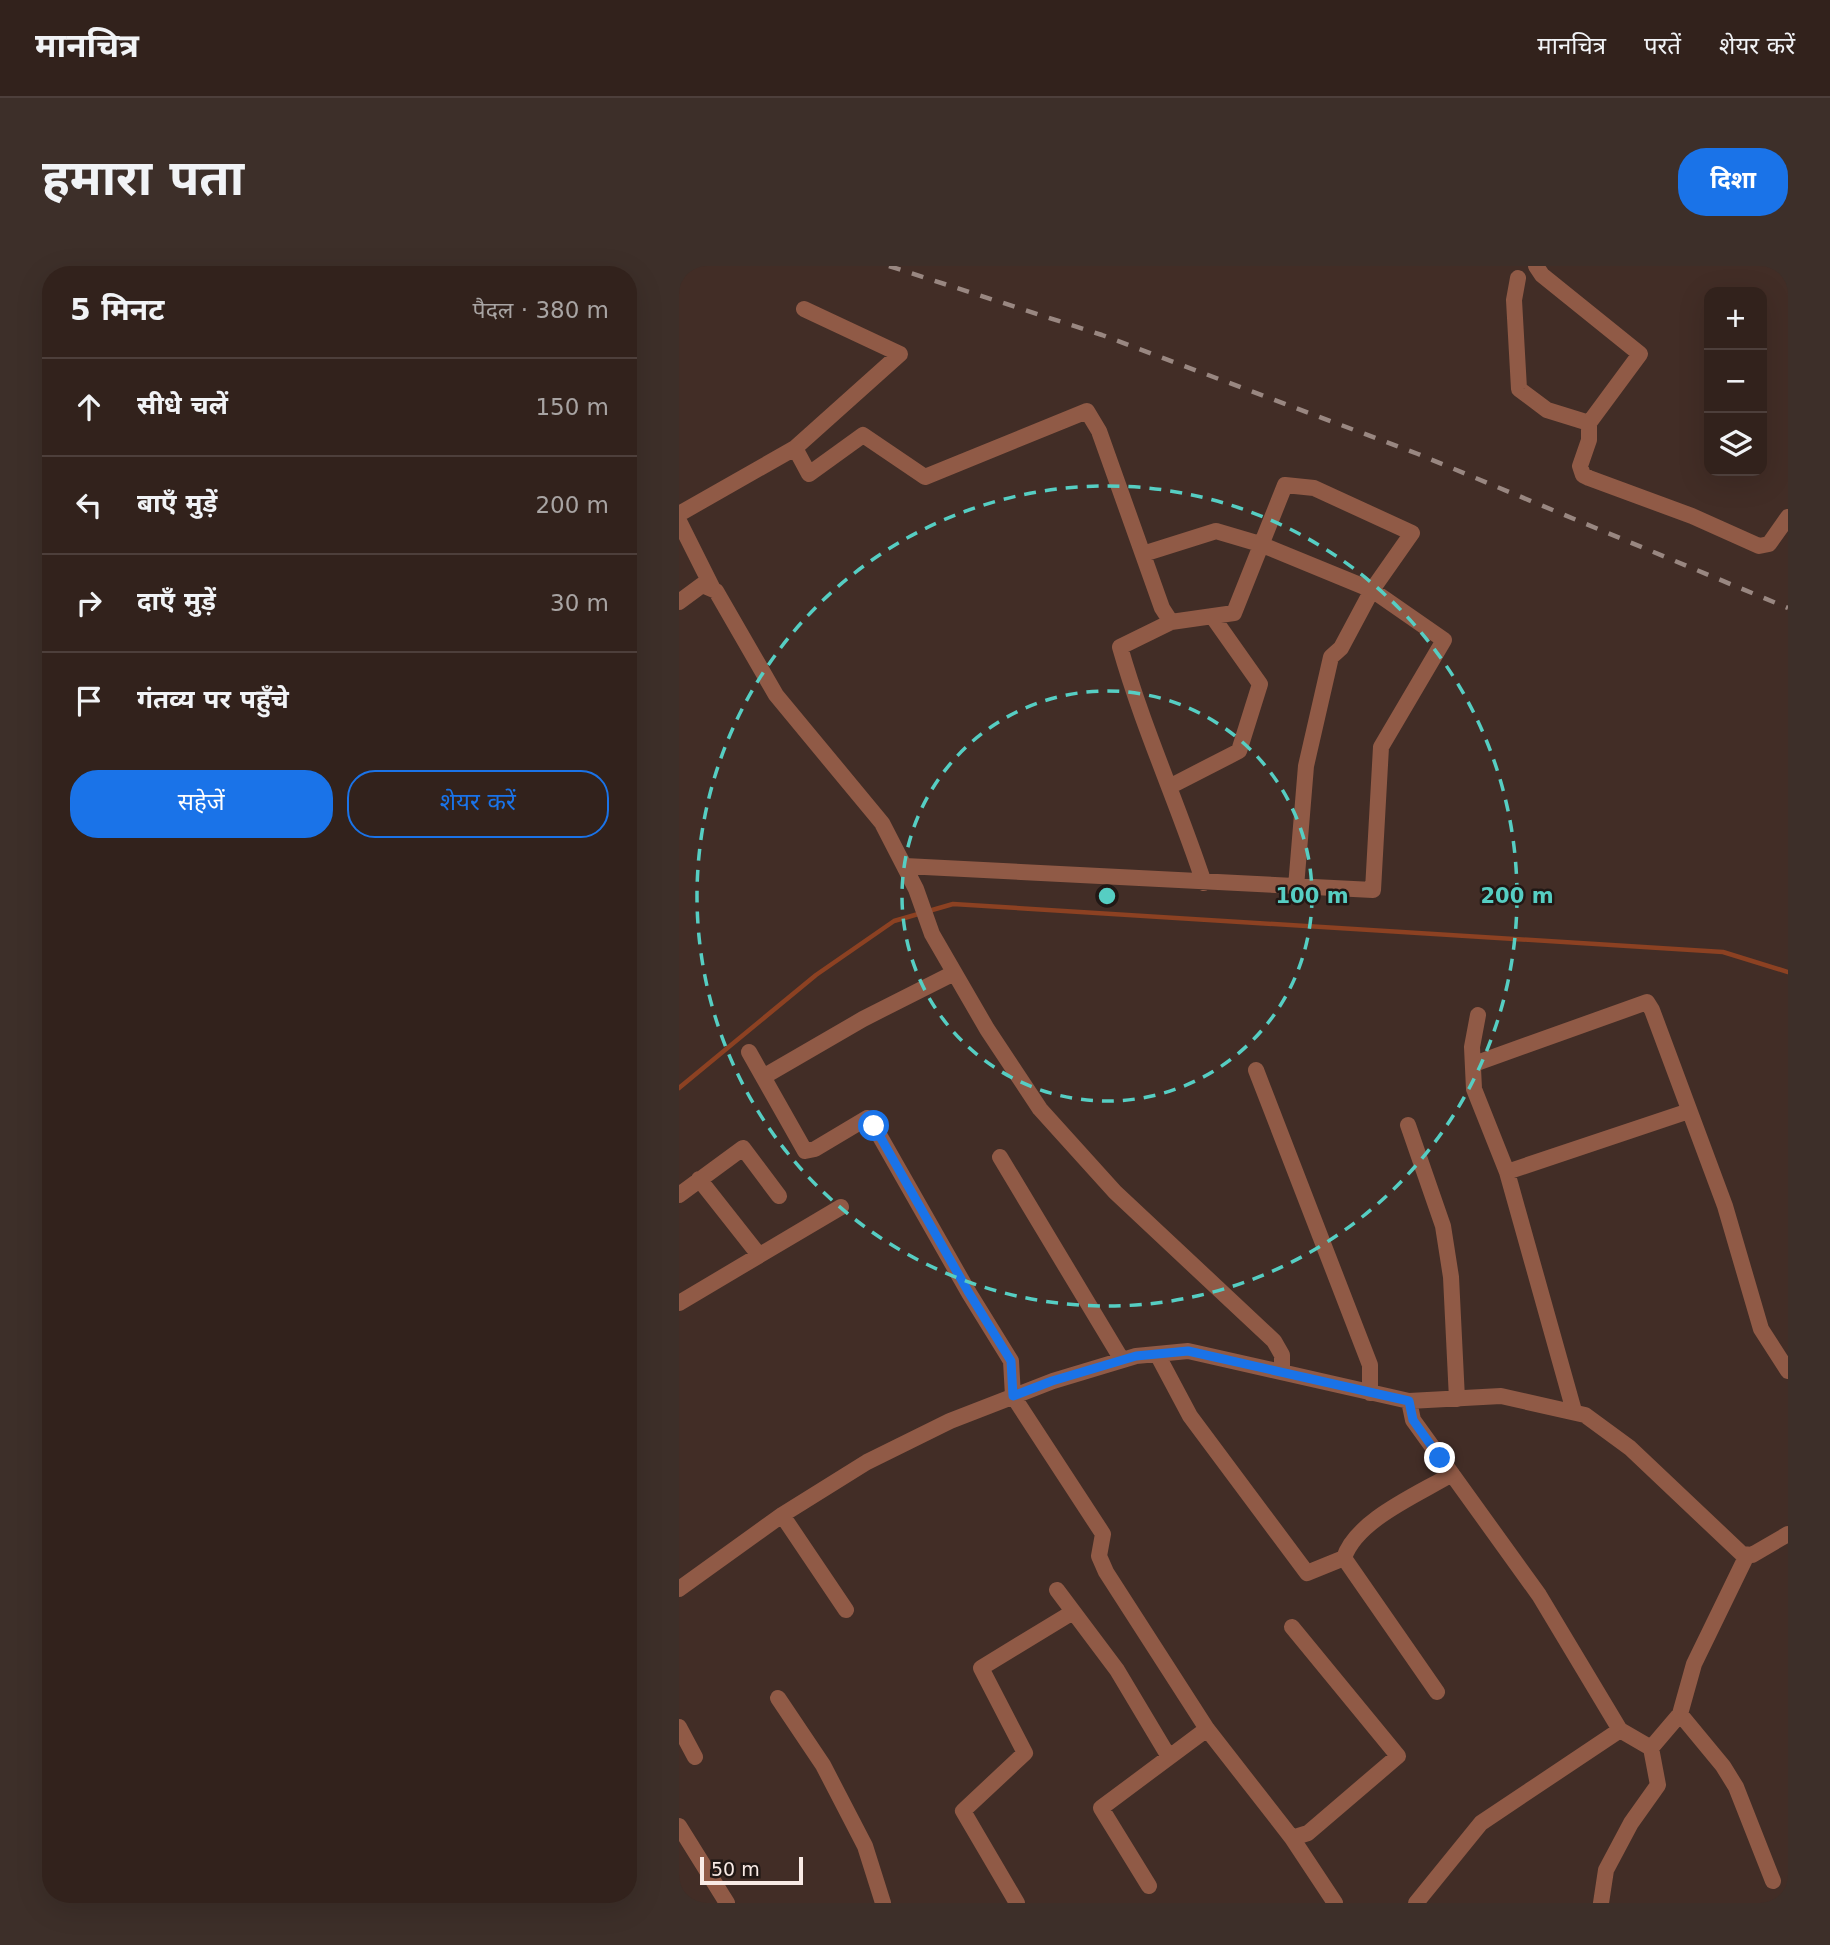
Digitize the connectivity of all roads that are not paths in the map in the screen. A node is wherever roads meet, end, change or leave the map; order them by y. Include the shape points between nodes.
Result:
1 (1536, 266) edge
2 (1518, 278) dead end
3 (804, 309) dead end
4 (1589, 424) junction
5 (795, 448) junction
6 (679, 514) edge
7 (1788, 517) edge
8 (679, 521) edge
9 (1260, 544) junction
10 (1143, 554) junction
11 (712, 587) junction
12 (1372, 590) junction
13 (679, 601) edge
14 (1212, 616) junction
15 (1171, 622) junction
16 (1170, 787) junction
17 (905, 866) junction
18 (1204, 883) junction
19 (1296, 887) junction
20 (954, 973) junction
21 (1478, 1015) dead end
22 (749, 1052) dead end
23 (1474, 1064) junction
24 (1256, 1070) dead end
25 (763, 1077) junction
26 (1689, 1111) junction
27 (1408, 1125) dead end
28 (1000, 1157) dead end
29 (1507, 1172) junction
30 (699, 1179) junction
31 (679, 1195) edge
32 (779, 1196) dead end
33 (841, 1207) dead end
34 (759, 1255) junction
35 (679, 1303) edge
36 (1157, 1354) junction
37 (1122, 1360) junction
38 (1788, 1371) edge
39 (1282, 1372) junction
40 (1370, 1393) junction
41 (1013, 1396) junction
42 (1457, 1399) junction
43 (1409, 1401) junction
44 (1574, 1411) junction
45 (1452, 1474) junction
46 (782, 1515) junction
47 (1788, 1534) edge
48 (1747, 1555) junction
49 (1344, 1558) junction
50 (679, 1589) edge
51 (1057, 1590) dead end
52 (846, 1609) dead end
53 (1073, 1612) junction
54 (1292, 1627) dead end
55 (1437, 1692) dead end
56 (778, 1698) dead end
57 (1680, 1714) junction
58 (679, 1727) edge
59 (1207, 1729) junction
60 (1620, 1730) junction
61 (1651, 1748) junction
62 (1169, 1756) junction
63 (695, 1757) dead end
64 (679, 1826) edge
65 (1292, 1838) junction
66 (1773, 1881) dead end
67 (1149, 1886) dead end
68 (727, 1903) edge
69 (883, 1903) edge
70 (1017, 1903) edge
71 (1335, 1903) edge
72 (1416, 1903) edge
73 (1601, 1903) edge

1 - 4 street via 1640,354
2 - 4 street via 1514,300 1519,388 1547,410
3 - 5 street via 900,354
4 - 7 street via 1580,466 1589,478 1759,546 1769,544
5 - 6 street
5 - 10 street via 809,474 863,435 925,477 1087,411 1099,431
8 - 11 street
9 - 10 street via 1216,531
9 - 12 street
9 - 12 street via 1286,485 1314,488 1412,533
9 - 14 street via 1234,613
10 - 15 street
11 - 13 street via 701,585
11 - 17 street via 776,695 882,823
12 - 19 street via 1341,649 1331,657 1306,765
12 - 19 street via 1444,640 1381,747 1373,890
14 - 15 street
14 - 16 street via 1259,684 1239,751
15 - 16 street via 1120,647 1135,702
16 - 18 street
17 - 18 street
17 - 20 street via 932,934
18 - 19 street
20 - 25 street
20 - 39 street via 1040,1109 1115,1192 1274,1341 1282,1355
21 - 23 street
22 - 25 street
23 - 26 street via 1647,1002
23 - 29 street via 1474,1089
24 - 40 street via 1370,1365
25 - 41 street via 805,1151 867,1118 874,1126 1011,1361
26 - 29 street
26 - 38 street via 1725,1206 1761,1329
27 - 42 street via 1443,1226 1451,1277
28 - 37 street
29 - 44 street
30 - 31 street
30 - 32 street via 743,1148
30 - 34 street
33 - 34 street
34 - 35 street
36 - 37 street
36 - 39 street via 1188,1351
36 - 49 street via 1190,1416 1307,1573
37 - 41 street
39 - 40 street
40 - 43 street
41 - 46 street via 867,1462
41 - 59 street via 1103,1534 1099,1556 1106,1572
42 - 43 street
42 - 44 street via 1501,1396
43 - 45 street via 1413,1420
44 - 48 street via 1597,1421 1630,1448
45 - 49 street via 1364,1527 1347,1546
45 - 60 street via 1538,1595
46 - 50 street
46 - 52 street
47 - 48 street
48 - 57 street via 1694,1664
49 - 55 street
51 - 53 street
53 - 62 street via 1117,1670
53 - 70 street via 981,1668 1025,1753 963,1811
54 - 65 street via 1398,1756 1308,1833
56 - 69 street via 823,1765 859,1835
57 - 61 street
57 - 66 street via 1736,1787
58 - 63 street
59 - 62 street
59 - 65 street
60 - 61 street
60 - 72 street via 1481,1823
61 - 73 street via 1658,1785 1606,1870
62 - 67 street via 1101,1808
64 - 68 street
65 - 71 street

